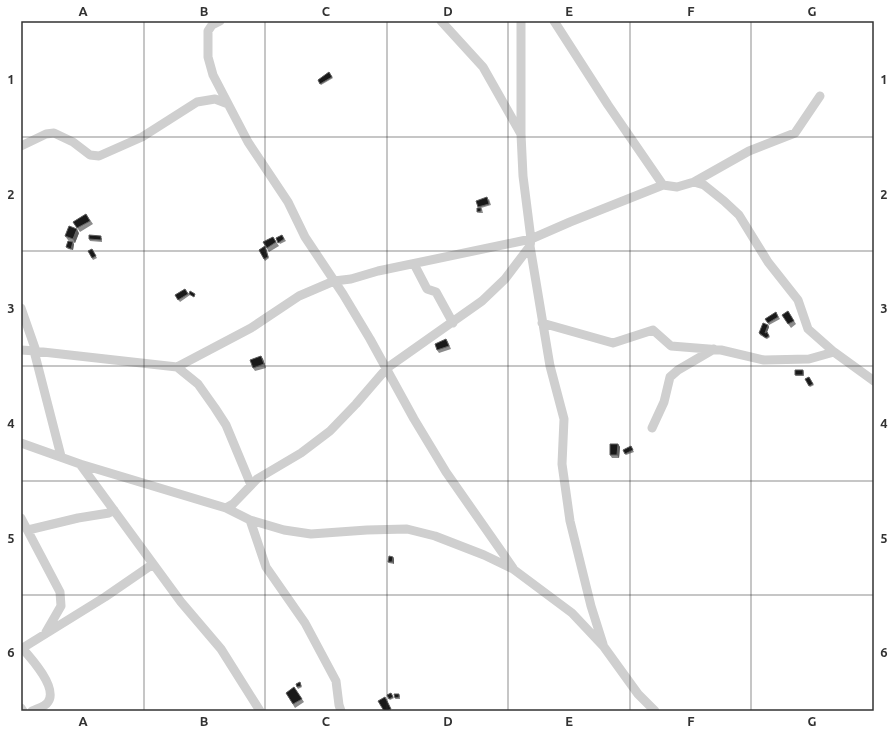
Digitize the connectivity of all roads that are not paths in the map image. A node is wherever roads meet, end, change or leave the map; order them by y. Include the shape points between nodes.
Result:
1 (220, 21) edge
2 (441, 21) edge
3 (521, 21) edge
4 (554, 21) edge
5 (820, 96) dead end
6 (228, 104) junction
7 (521, 134) junction
8 (21, 146) edge
9 (694, 182) junction
10 (663, 185) junction
11 (531, 242) junction
12 (414, 264) junction
13 (334, 281) junction
14 (21, 308) edge
15 (453, 323) junction
16 (542, 323) junction
17 (21, 350) edge
18 (714, 350) junction
19 (35, 351) junction
20 (834, 352) junction
21 (177, 368) junction
22 (387, 368) junction
23 (874, 381) edge
24 (652, 428) dead end
25 (21, 443) edge
26 (61, 456) junction
27 (80, 464) junction
28 (251, 485) junction
29 (226, 508) junction
30 (114, 510) junction
31 (21, 518) edge
32 (250, 520) junction
33 (28, 530) junction
34 (153, 564) junction
35 (514, 569) junction
36 (45, 633) junction
37 (604, 647) junction
38 (22, 648) edge
39 (21, 708) edge
40 (652, 710) edge
41 (22, 711) edge
42 (32, 711) edge
43 (260, 711) edge
44 (341, 711) edge

1 - 6 street via 212,25 208,31 206,47 213,75
2 - 7 street via 483,67
3 - 7 street
4 - 10 street
5 - 9 street via 795,133 749,152
6 - 8 street via 215,99 198,102 142,137 99,156 90,155 73,142 54,133 46,134
6 - 13 street via 248,142 288,202 305,237
7 - 11 street
9 - 10 street via 677,187
9 - 20 street via 711,190 739,215 768,262 798,300 808,329
10 - 11 street via 570,222
11 - 12 street
11 - 15 street via 505,279 482,302
11 - 16 street
12 - 13 street
12 - 15 street via 427,289 436,292
13 - 21 street via 299,296 250,328
13 - 22 street
14 - 19 street
15 - 22 street
16 - 18 street via 612,343 653,330 671,346
16 - 37 street via 564,418 562,464 570,521
17 - 19 street
18 - 20 street via 764,360 809,359
18 - 24 street via 670,377 664,402
19 - 21 street
19 - 26 street
20 - 23 street
21 - 28 street via 198,384 226,425
22 - 28 street via 356,404 320,439
22 - 35 street via 446,472
25 - 26 street
26 - 27 street
27 - 29 street
27 - 30 street
28 - 29 street
29 - 32 street
30 - 33 street
30 - 34 street
31 - 33 street
32 - 35 street via 284,530 311,534 367,530 420,531
32 - 44 street via 266,567 305,623 336,681
33 - 36 street via 61,596 59,611
34 - 36 street
34 - 43 street via 198,624 221,649
35 - 37 street via 572,613
36 - 38 street
37 - 40 street
38 - 42 street via 43,676 51,693 50,700 45,705
39 - 41 street

